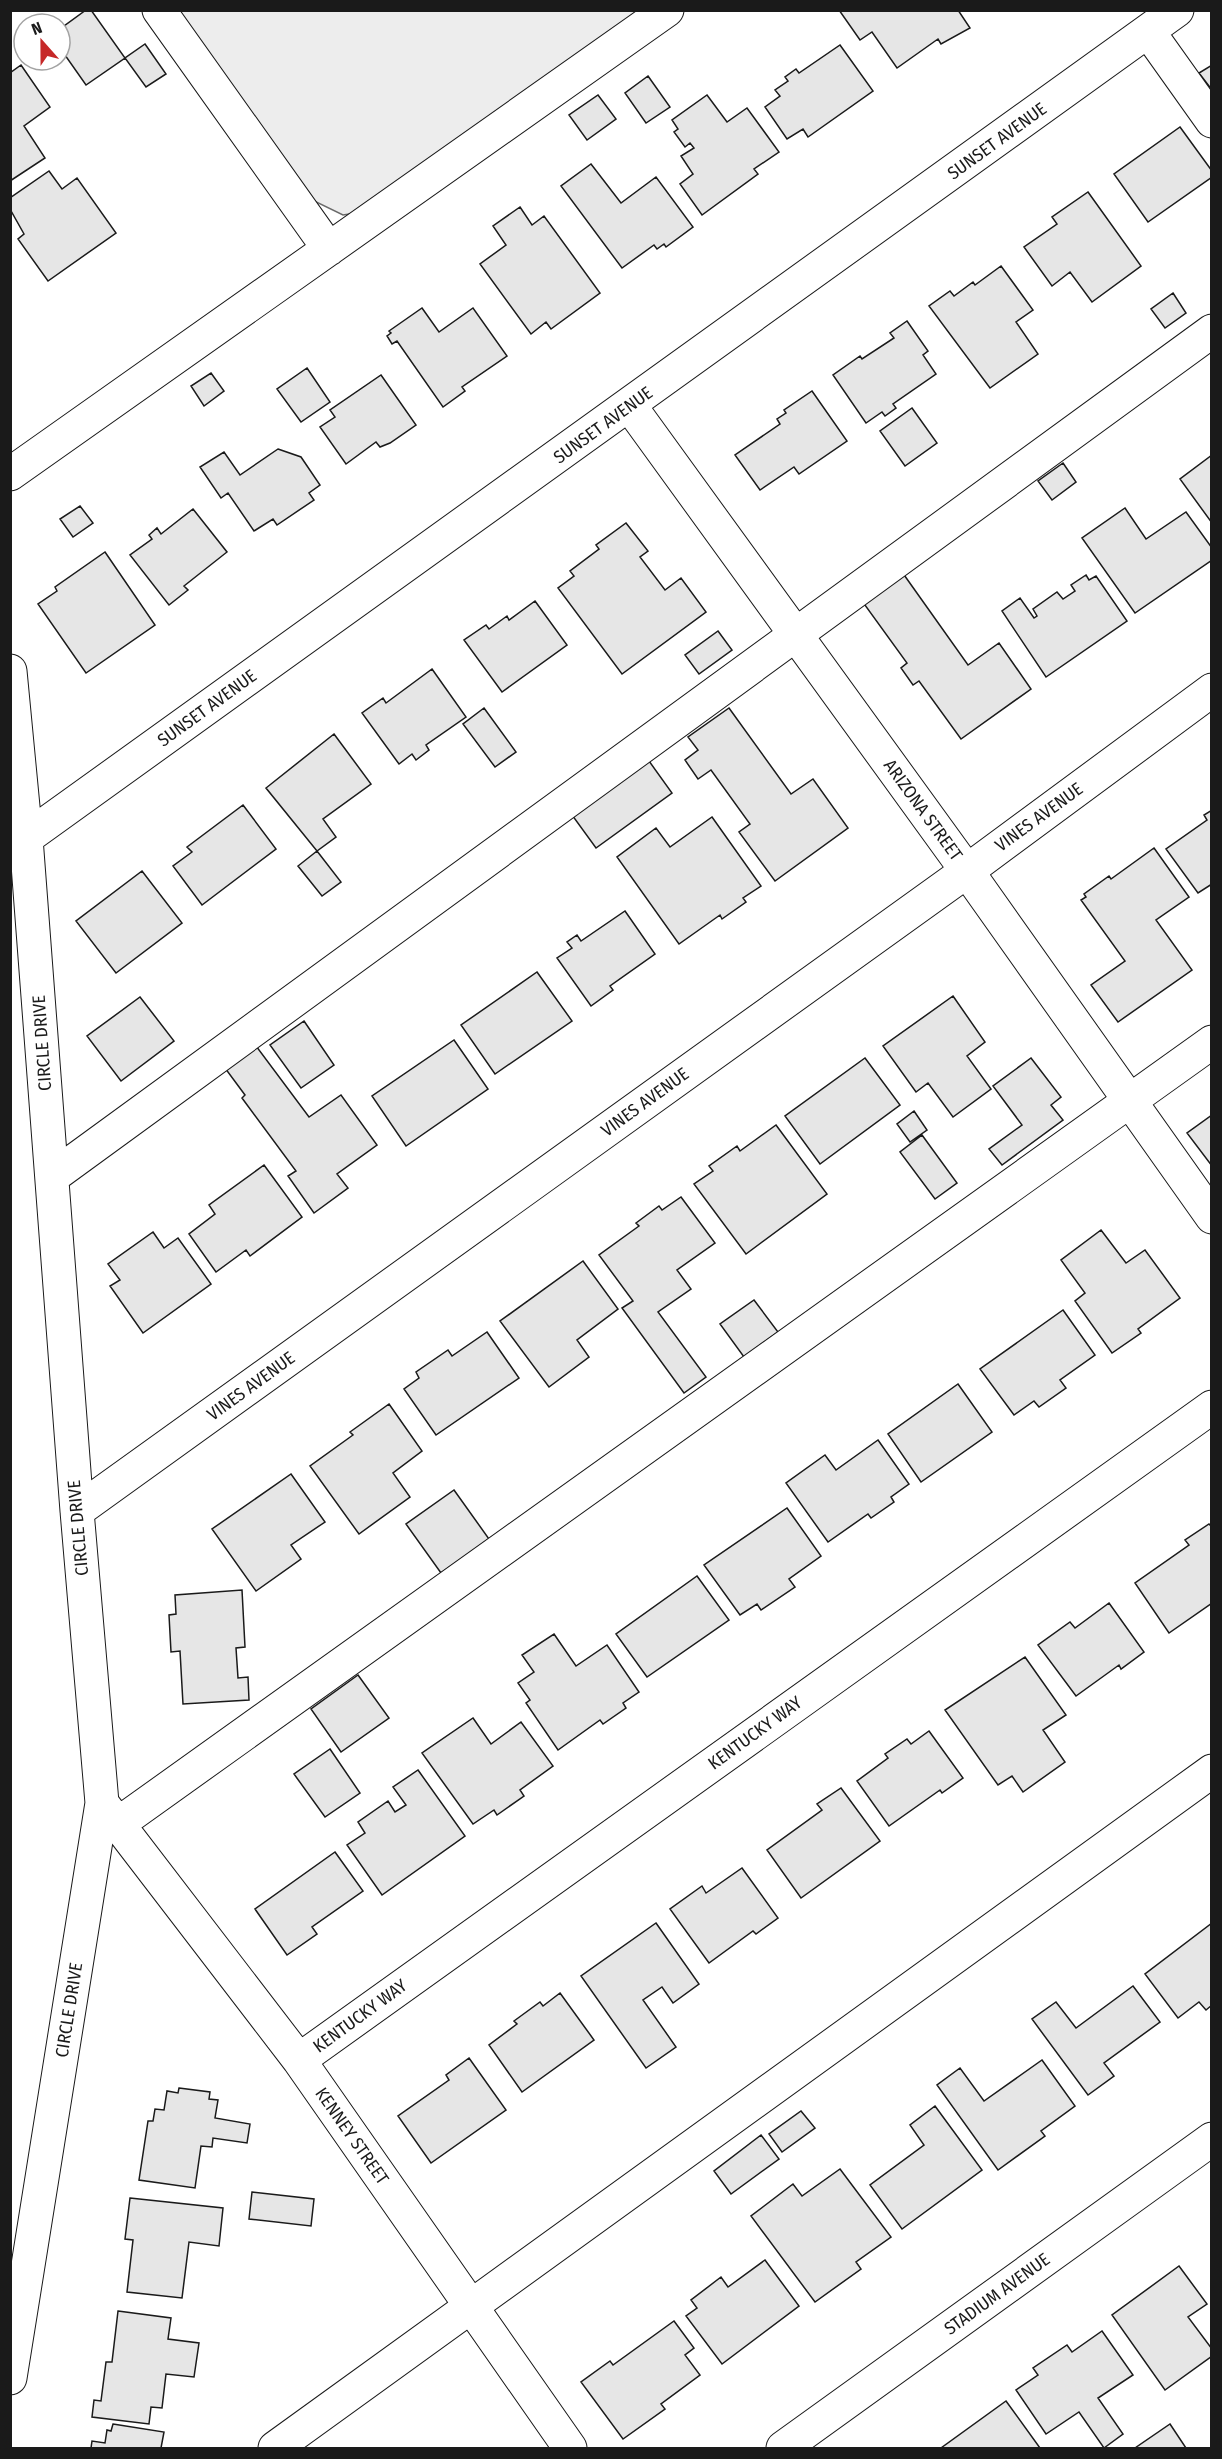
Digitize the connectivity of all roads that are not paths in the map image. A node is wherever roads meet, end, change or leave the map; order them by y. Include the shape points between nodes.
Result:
1 (159, 10) edge
2 (667, 10) edge
3 (1177, 10) edge
4 (1148, 31) junction
5 (1212, 121) edge
6 (329, 249) junction
7 (1212, 331) edge
8 (630, 406) junction
9 (10, 474) edge
10 (796, 634) junction
11 (10, 671) edge
12 (1212, 690) edge
13 (26, 838) junction
14 (967, 871) junction
15 (1212, 1042) edge
16 (1129, 1100) junction
17 (52, 1177) junction
18 (1212, 1217) edge
19 (1212, 1407) edge
20 (77, 1511) junction
21 (1212, 1771) edge
22 (110, 1814) junction
23 (299, 2060) junction
24 (1212, 2139) edge
25 (471, 2307) junction
26 (10, 2378) edge
27 (275, 2448) edge
28 (570, 2448) edge
29 (783, 2448) edge

1 - 6 street
2 - 6 street
3 - 4 street, SUNSET AVENUE
4 - 5 street
4 - 8 street, SUNSET AVENUE
6 - 9 street
7 - 10 street
8 - 10 street, ARIZONA STREET
8 - 13 street, SUNSET AVENUE
10 - 14 street, ARIZONA STREET
10 - 17 street
11 - 13 street, CIRCLE DRIVE
12 - 14 street, VINES AVENUE
13 - 17 street, CIRCLE DRIVE
14 - 16 street, ARIZONA STREET
14 - 20 street, VINES AVENUE
15 - 16 street
16 - 18 street, ARIZONA STREET
16 - 22 street
17 - 20 street, CIRCLE DRIVE
19 - 23 street, KENTUCKY WAY
20 - 22 street, CIRCLE DRIVE
21 - 25 street
22 - 23 street, KENNEY STREET
22 - 26 street, CIRCLE DRIVE
23 - 25 street, KENNEY STREET
24 - 29 street, STADIUM AVENUE
25 - 27 street
25 - 28 street, KENNEY STREET

